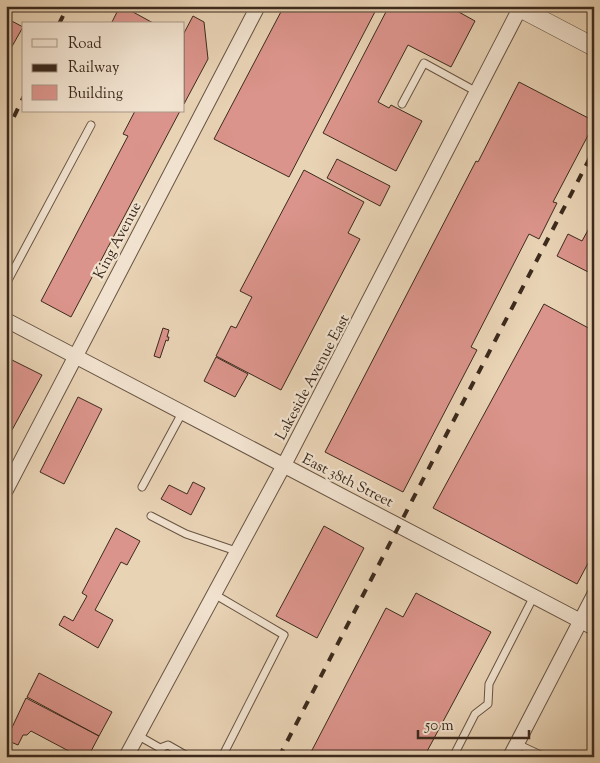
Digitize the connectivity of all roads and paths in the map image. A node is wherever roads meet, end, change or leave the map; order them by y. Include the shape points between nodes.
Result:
1 (258, 6) edge
2 (518, 7) edge
3 (594, 47) edge
4 (477, 92) junction
5 (402, 104) dead end
6 (91, 125) dead end
7 (6, 284) edge
8 (6, 320) edge
9 (74, 358) junction
10 (182, 413) junction
11 (284, 465) junction
12 (142, 487) dead end
13 (6, 490) edge
14 (151, 516) dead end
15 (236, 551) junction
16 (214, 594) junction
17 (594, 595) edge
18 (534, 596) junction
19 (580, 621) junction
20 (594, 628) edge
21 (137, 735) junction
22 (517, 744) junction
23 (160, 748) junction
24 (126, 757) edge
25 (166, 757) edge
26 (189, 757) edge
27 (222, 757) edge
28 (453, 757) edge
29 (510, 757) edge
30 (545, 757) edge

1 - 9 street, King Avenue
2 - 3 street
2 - 4 street, Lakeside Avenue East
4 - 5 lane via 424,63
4 - 11 street, Lakeside Avenue East
6 - 7 lane
8 - 9 street, East 38th Street
9 - 10 street, East 38th Street
9 - 13 street, King Avenue
10 - 11 street, East 38th Street
10 - 12 lane
11 - 15 street, Lakeside Avenue East
11 - 18 street, East 38th Street
14 - 15 lane via 186,534
15 - 16 street, Lakeside Avenue East
16 - 21 street, Lakeside Avenue East
16 - 27 lane via 284,635
17 - 19 street
18 - 19 street, East 38th Street
18 - 28 lane via 489,684 488,704 475,714
19 - 20 street, East 38th Street
19 - 22 street
21 - 23 lane
21 - 24 street, Lakeside Avenue East
22 - 29 street
22 - 30 lane
23 - 25 lane
23 - 26 lane via 168,745

